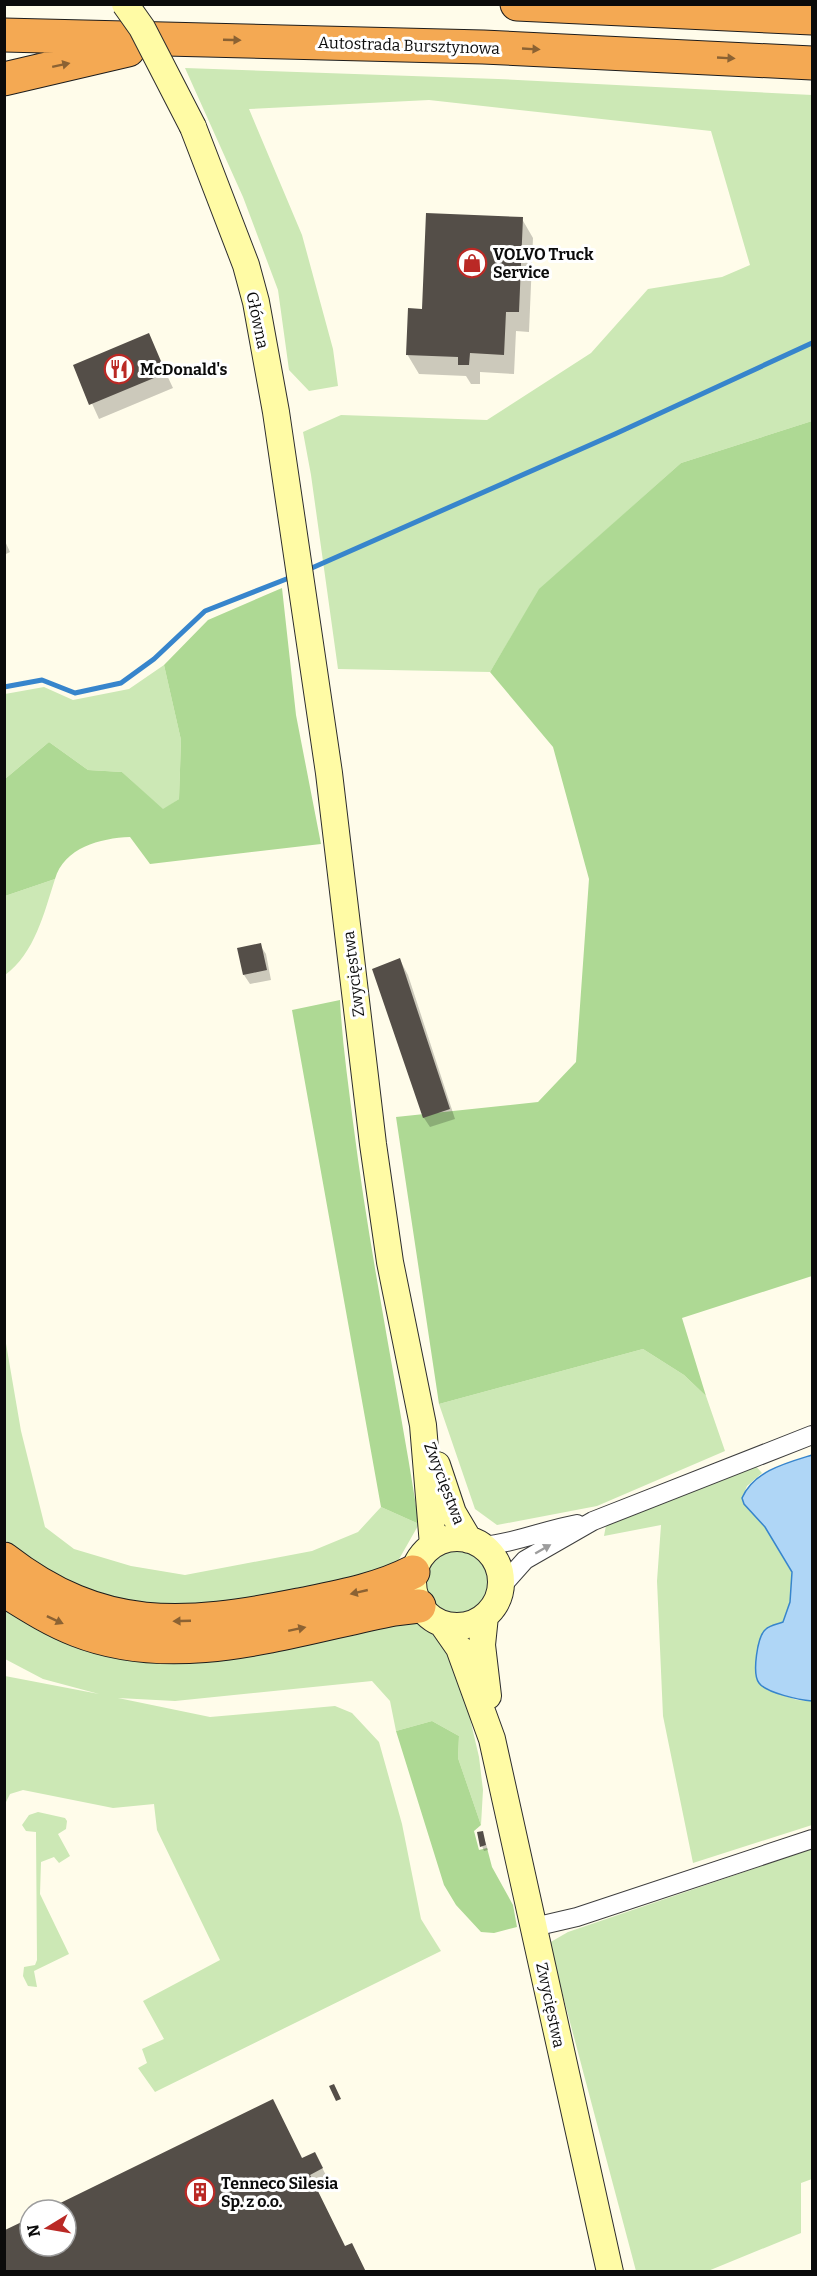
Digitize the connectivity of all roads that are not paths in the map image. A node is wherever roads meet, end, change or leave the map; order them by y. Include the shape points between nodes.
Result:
1 (125, 4) edge
2 (517, 4) edge
3 (813, 18) edge
4 (4, 35) edge
5 (173, 39) junction
6 (813, 63) edge
7 (4, 79) edge
8 (294, 522) joint
9 (423, 1425) junction
10 (813, 1435) edge
11 (593, 1521) junction
12 (476, 1543) junction
13 (433, 1545) junction
14 (4, 1558) edge
15 (413, 1572) junction
16 (501, 1587) junction
17 (4, 1590) edge
18 (431, 1616) junction
19 (485, 1616) junction
20 (492, 1739) junction
21 (813, 1839) edge
22 (534, 1927) junction
23 (610, 2271) edge

1 - 8 main road, Główna, bridge via 142,28 193,127 246,265 256,302
2 - 3 highway
4 - 5 highway, Autostrada Bursztynowa
5 -> 6 highway, Autostrada Bursztynowa via 483,47
7 -> 5 highway
8 - 9 main road, Zwycięstwa via 390,1262
9 - 12 main road, Zwycięstwa via 451,1508
9 - 13 main road, Zwycięstwa
10 - 11 street
11 - 12 street via 507,1544
16 -> 11 street via 525,1560
12 - 13 main road via 450,1538
12 - 16 main road via 492,1555
13 - 15 main road via 422,1554
15 -> 14 highway via 386,1585 310,1603 240,1617 164,1622 131,1618 63,1597
15 - 18 main road via 412,1587
16 - 19 main road via 496,1603
17 -> 18 highway via 78,1630 147,1646 240,1641 383,1611
18 - 19 main road via 456,1627
18 - 20 main road, Zwycięstwa via 459,1648
19 - 20 main road, Zwycięstwa via 482,1645
20 - 22 main road, Zwycięstwa
21 - 22 street via 577,1917
22 - 23 main road, Zwycięstwa

